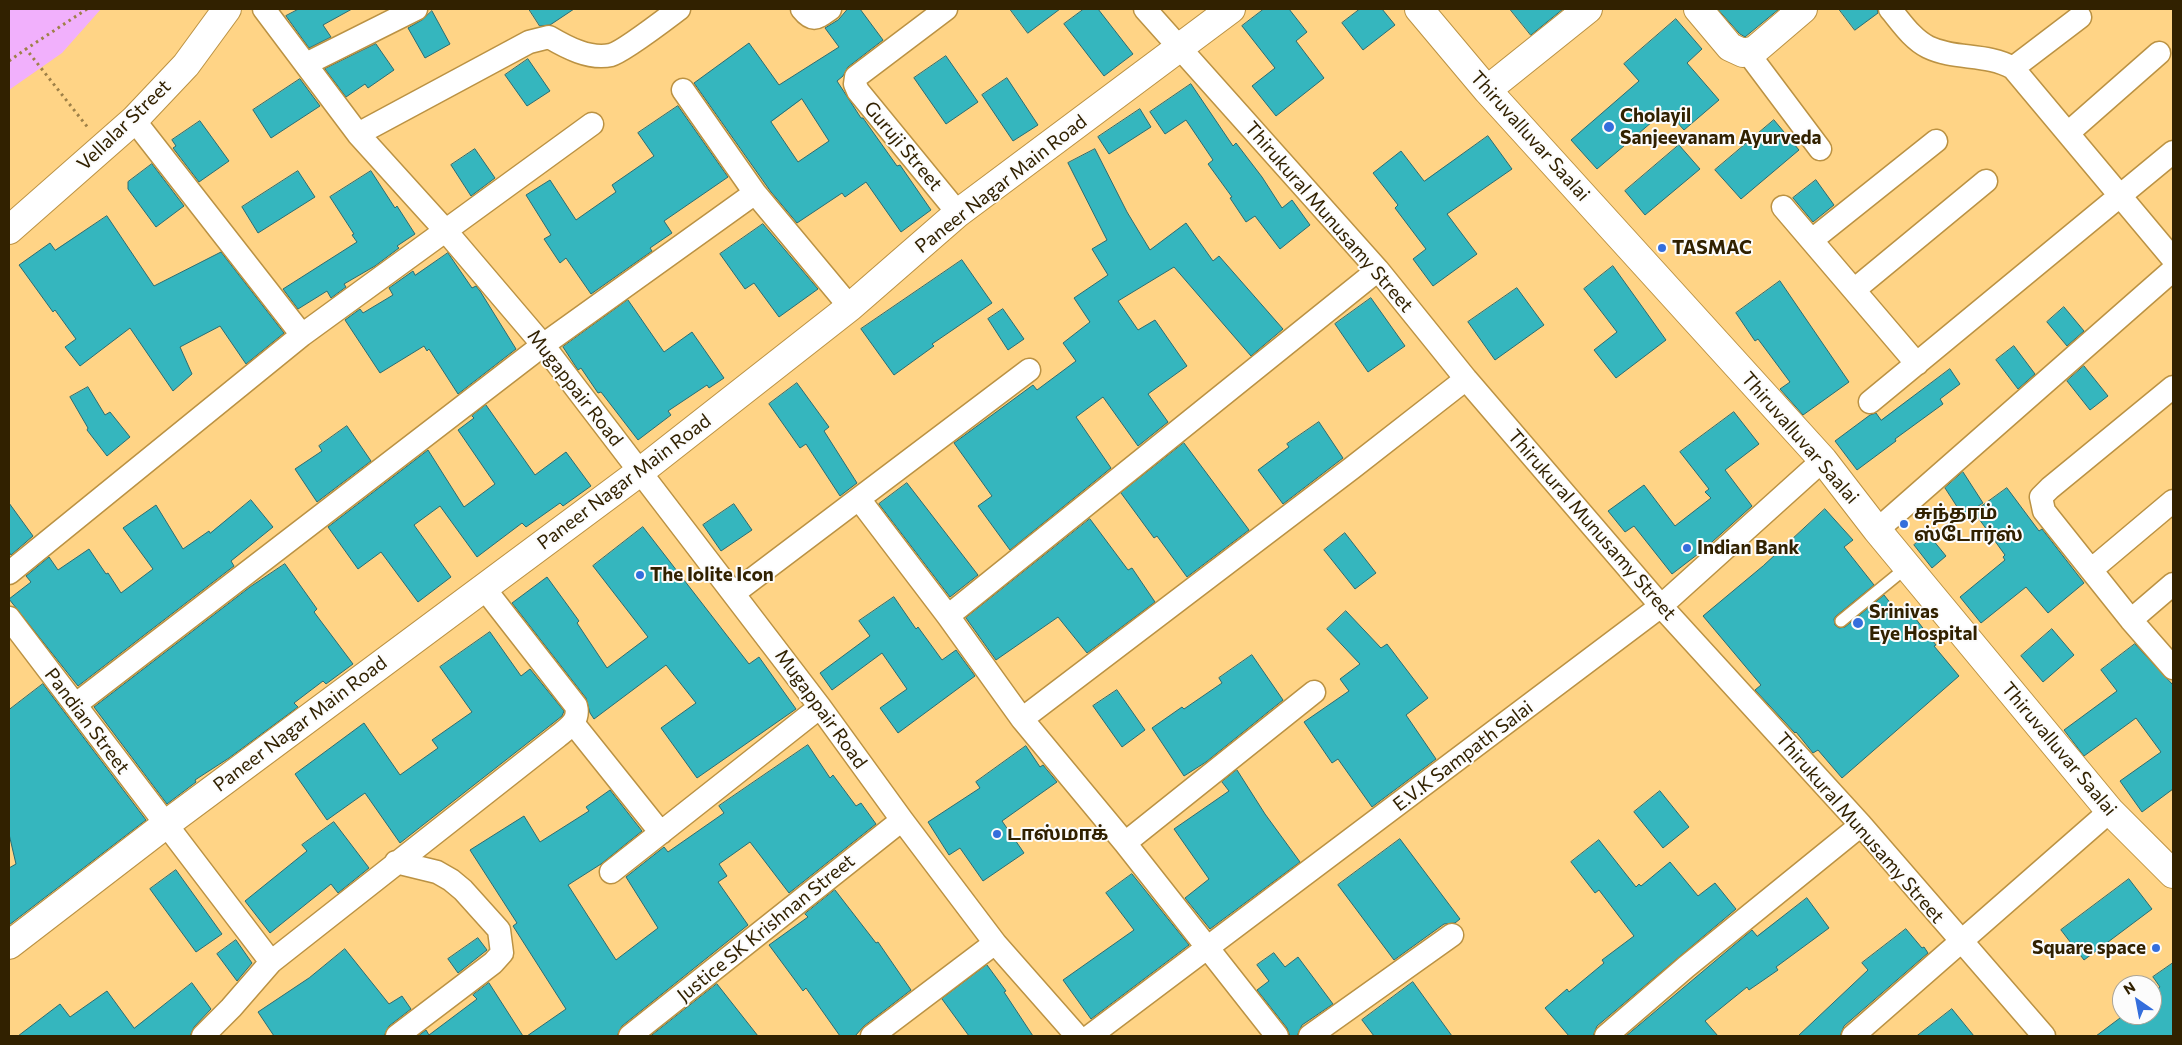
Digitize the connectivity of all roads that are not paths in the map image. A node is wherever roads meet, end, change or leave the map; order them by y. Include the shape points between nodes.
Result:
1 (227, 9) edge
2 (264, 9) edge
3 (416, 9) edge
4 (679, 9) edge
5 (802, 9) edge
6 (830, 9) edge
7 (1145, 9) edge
8 (1231, 9) edge
9 (1419, 9) edge
10 (1588, 9) edge
11 (1698, 9) edge
12 (1803, 9) edge
13 (1890, 9) edge
14 (946, 10) edge
15 (2080, 17) dead end
16 (1180, 48) junction
17 (1748, 53) junction
18 (2159, 53) dead end
19 (306, 64) junction
20 (2013, 68) junction
21 (683, 90) dead end
22 (1486, 90) junction
23 (134, 120) junction
24 (592, 124) dead end
25 (2068, 133) junction
26 (358, 134) junction
27 (1936, 140) dead end
28 (1820, 149) dead end
29 (2173, 152) edge
30 (1986, 181) dead end
31 (755, 193) junction
32 (2121, 196) junction
33 (1783, 207) dead end
34 (958, 212) junction
35 (9, 230) edge
36 (445, 230) junction
37 (1812, 240) junction
38 (2173, 259) edge
39 (1378, 270) junction
40 (2173, 270) edge
41 (1854, 290) junction
42 (850, 307) junction
43 (302, 335) junction
44 (543, 345) junction
45 (1916, 364) junction
46 (1029, 370) dead end
47 (1466, 379) junction
48 (2173, 387) edge
49 (1870, 402) dead end
50 (1823, 460) junction
51 (641, 471) junction
52 (859, 499) junction
53 (2173, 501) edge
54 (1876, 530) junction
55 (1907, 567) junction
56 (2091, 570) junction
57 (9, 573) edge
58 (2173, 584) edge
59 (484, 588) junction
60 (734, 593) junction
61 (1660, 606) junction
62 (948, 616) junction
63 (9, 618) edge
64 (2131, 620) junction
65 (1841, 622) dead end
66 (2173, 668) edge
67 (1314, 692) dead end
68 (75, 705) junction
69 (820, 707) junction
70 (1022, 719) junction
71 (573, 723) junction
72 (2110, 811) junction
73 (902, 820) junction
74 (165, 825) junction
75 (1861, 825) junction
76 (661, 833) junction
77 (1125, 843) junction
78 (396, 862) junction
79 (611, 872) dead end
80 (2173, 874) edge
81 (1452, 935) dead end
82 (995, 942) junction
83 (1961, 942) junction
84 (9, 945) edge
85 (1207, 949) junction
86 (271, 962) junction
87 (1863, 1033) edge
88 (203, 1036) edge
89 (398, 1036) edge
90 (630, 1036) edge
91 (872, 1036) edge
92 (1077, 1036) edge
93 (1090, 1036) edge
94 (1277, 1036) edge
95 (1310, 1036) edge
96 (1606, 1036) edge
97 (2044, 1036) edge

1 - 23 street, Vellalar Street via 186,65
2 - 19 street, Mugappair Road
3 - 19 street
4 - 26 street via 612,55 592,55 549,37 529,42
5 - 6 street via 808,16 818,18
7 - 16 street, Thirukural Munusamy Street
8 - 16 street, Paneer Nagar Main Road
9 - 22 street, Thiruvalluvar Saalai
10 - 22 street
11 - 17 street via 1730,47
12 - 17 street
13 - 20 street via 1927,46 1950,54 2003,62
14 - 34 street, Guruji Street via 856,77 855,84
15 - 20 street
16 - 34 street, Paneer Nagar Main Road
16 - 39 street, Thirukural Munusamy Street
17 - 28 street
18 - 25 street
19 - 26 street, Mugappair Road
20 - 25 street
21 - 31 street
22 - 50 street, Thiruvalluvar Saalai
23 - 35 street, Vellalar Street
23 - 43 street
24 - 36 street
25 - 32 street
26 - 36 street, Mugappair Road
27 - 37 street
29 - 32 street
30 - 41 street
31 - 42 street
31 - 44 street
32 - 38 street
32 - 45 street
33 - 37 street
34 - 42 street, Paneer Nagar Main Road
36 - 43 street
36 - 44 street, Mugappair Road
37 - 41 street
39 - 47 street, Thirukural Munusamy Street
39 - 62 street
40 - 54 street
41 - 45 street
42 - 51 street, Paneer Nagar Main Road
43 - 57 street
44 - 51 street, Mugappair Road
44 - 68 street
45 - 49 street
46 - 52 street
47 - 61 street, Thirukural Munusamy Street
47 - 70 street
48 - 56 street via 2041,497 2044,511
50 - 54 street, Thiruvalluvar Saalai
50 - 61 street, E.V.K Sampath Salai
51 - 59 street, Paneer Nagar Main Road
51 - 60 street, Mugappair Road
52 - 60 street
52 - 62 street
53 - 56 street
54 - 55 street, Thiruvalluvar Saalai
55 - 65 lane
55 - 72 street, Thiruvalluvar Saalai
56 - 64 street
58 - 64 street
59 - 71 street via 576,706 577,717
59 - 74 street, Paneer Nagar Main Road
60 - 69 street, Mugappair Road
61 - 75 street, Thirukural Munusamy Street
61 - 85 street, E.V.K Sampath Salai
62 - 70 street
63 - 68 street, Pandian Street
64 - 66 street
67 - 77 street
68 - 74 street, Pandian Street
69 - 73 street, Mugappair Road
69 - 76 street
70 - 77 street
71 - 76 street
71 - 78 street
72 - 80 street, Thiruvalluvar Saalai
72 - 83 street
73 - 82 street, Mugappair Road
73 - 90 street, Justice SK Krishnan Street
74 - 84 street, Paneer Nagar Main Road
74 - 86 street, Pandian Street
75 - 83 street, Thirukural Munusamy Street
75 - 96 street
76 - 79 street
77 - 85 street
78 - 86 street
78 - 89 street via 437,872 463,890 499,930 502,952 493,963
81 - 95 street
82 - 91 street
82 - 92 street, Mugappair Road
83 - 87 street
83 - 97 street, Thirukural Munusamy Street
85 - 93 street, E.V.K Sampath Salai
85 - 94 street
86 - 88 street

